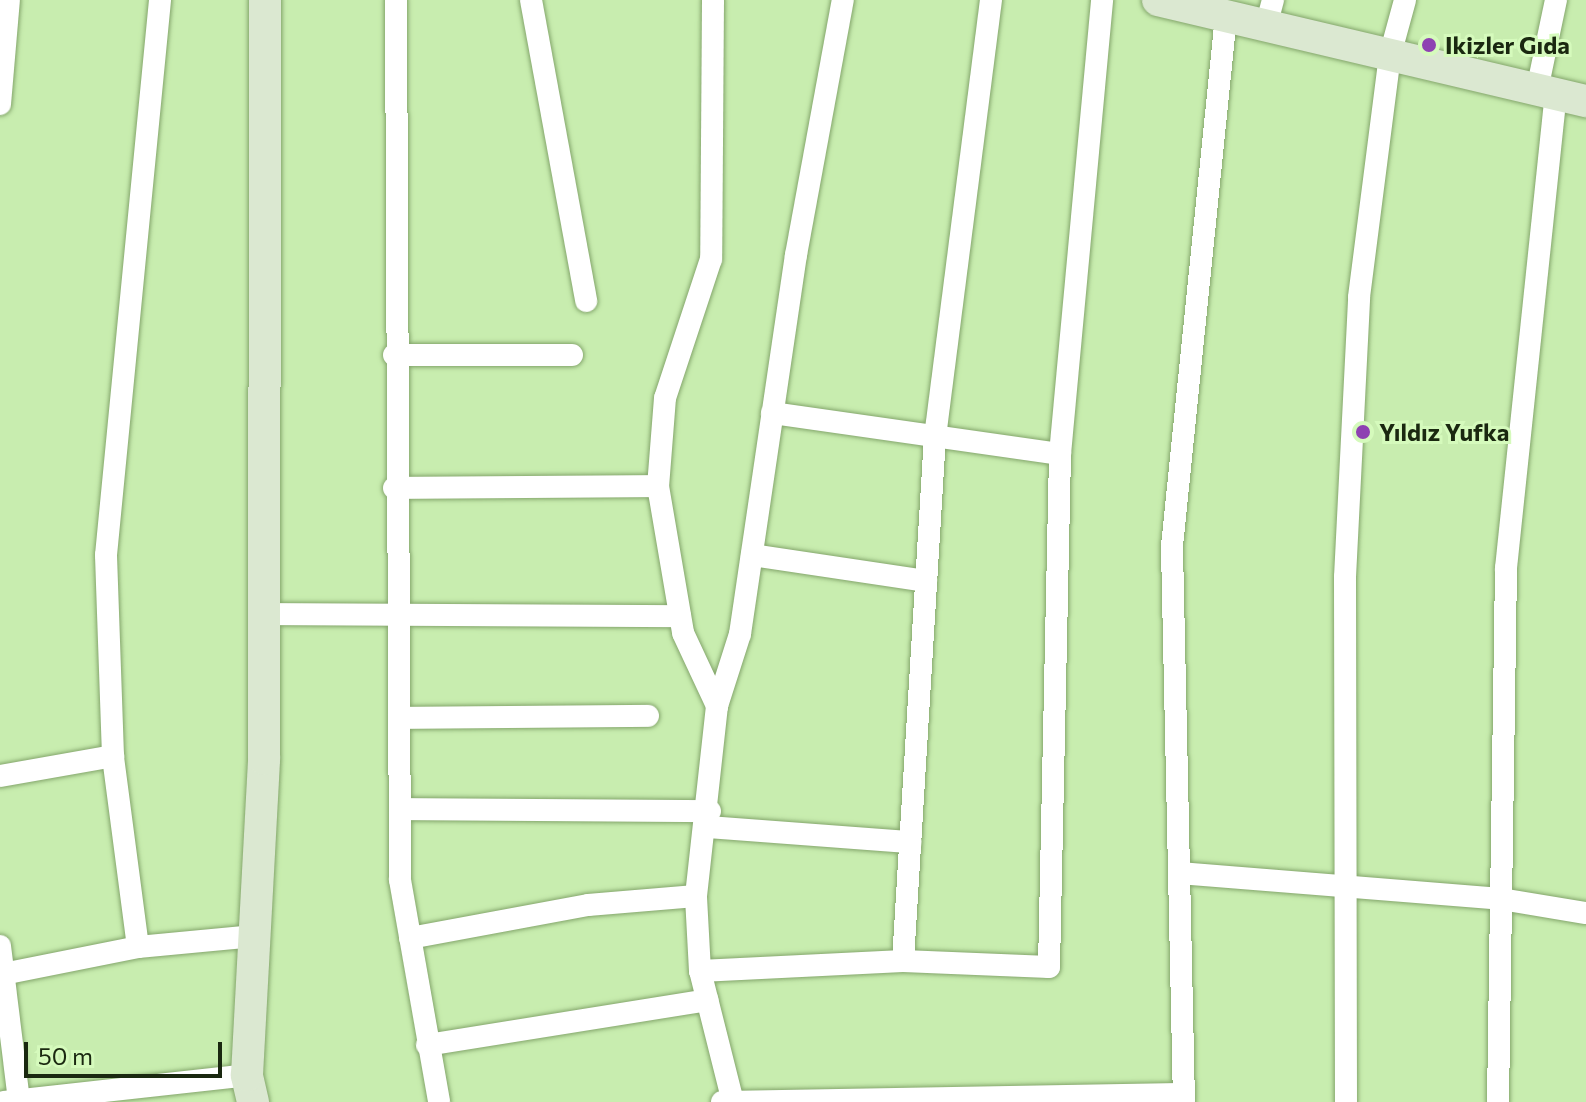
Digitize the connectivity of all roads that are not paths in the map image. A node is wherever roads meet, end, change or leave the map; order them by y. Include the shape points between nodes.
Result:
1 (9, 0) edge
2 (160, 0) edge
3 (265, 0) edge
4 (396, 0) edge
5 (531, 0) edge
6 (713, 0) edge
7 (843, 0) edge
8 (991, 0) edge
9 (1102, 0) edge
10 (1158, 0) edge
11 (1405, 0) edge
12 (1556, 0) edge
13 (1270, 13) edge
14 (1226, 16) junction
15 (1390, 55) junction
16 (1560, 95) edge
17 (0, 104) edge
18 (586, 301) dead end
19 (394, 355) junction
20 (572, 355) dead end
21 (772, 413) junction
22 (935, 437) junction
23 (1060, 454) junction
24 (658, 486) junction
25 (394, 488) junction
26 (752, 555) junction
27 (926, 581) junction
28 (264, 614) junction
29 (398, 616) junction
30 (680, 616) junction
31 (717, 706) junction
32 (648, 716) dead end
33 (399, 718) junction
34 (113, 756) junction
35 (0, 776) edge
36 (400, 809) junction
37 (710, 819) junction
38 (910, 842) junction
39 (1179, 873) junction
40 (1343, 891) junction
41 (696, 896) junction
42 (1501, 899) junction
43 (1586, 913) edge
44 (254, 936) junction
45 (410, 938) junction
46 (0, 946) edge
47 (138, 947) junction
48 (903, 961) junction
49 (700, 971) junction
50 (3, 974) junction
51 (707, 1000) junction
52 (427, 1045) junction
53 (250, 1088) edge
54 (1184, 1098) edge
55 (12, 1101) edge
56 (729, 1101) edge
57 (439, 1102) edge
58 (1346, 1102) edge
59 (1498, 1102) edge

1 - 17 street
2 - 34 street via 106,555
3 - 28 main road
4 - 19 street
5 - 18 street
6 - 24 street via 711,259 665,398
7 - 21 street
8 - 22 street
9 - 23 street
10 - 14 main road
11 - 15 street
12 - 16 street
13 - 14 main road
13 - 15 main road
14 - 39 street via 1172,546
15 - 16 main road
15 - 40 street via 1359,297 1345,577
16 - 42 street via 1506,568
19 - 20 street
19 - 25 street
21 - 22 street
21 - 26 street
22 - 23 street
22 - 27 street
23 - 48 street via 1049,967
24 - 25 street
24 - 30 street
25 - 29 street
26 - 27 street
26 - 31 street via 740,634
27 - 38 street
28 - 29 street
28 - 44 main road
29 - 30 street
29 - 33 street
30 - 31 street
31 - 37 street
32 - 33 street
33 - 36 street
34 - 35 street
34 - 47 street
36 - 37 street
36 - 45 street
37 - 38 street
37 - 41 street
38 - 48 street
39 - 40 street
39 - 54 street
40 - 42 street
40 - 58 street
41 - 45 street via 588,905
41 - 49 street
42 - 43 street
42 - 59 street
44 - 47 street
44 - 53 main road
45 - 52 street
46 - 50 street
47 - 50 street
48 - 49 street
49 - 51 street
50 - 55 street
51 - 52 street
51 - 56 street
52 - 57 street
53 - 55 street
54 - 56 street

